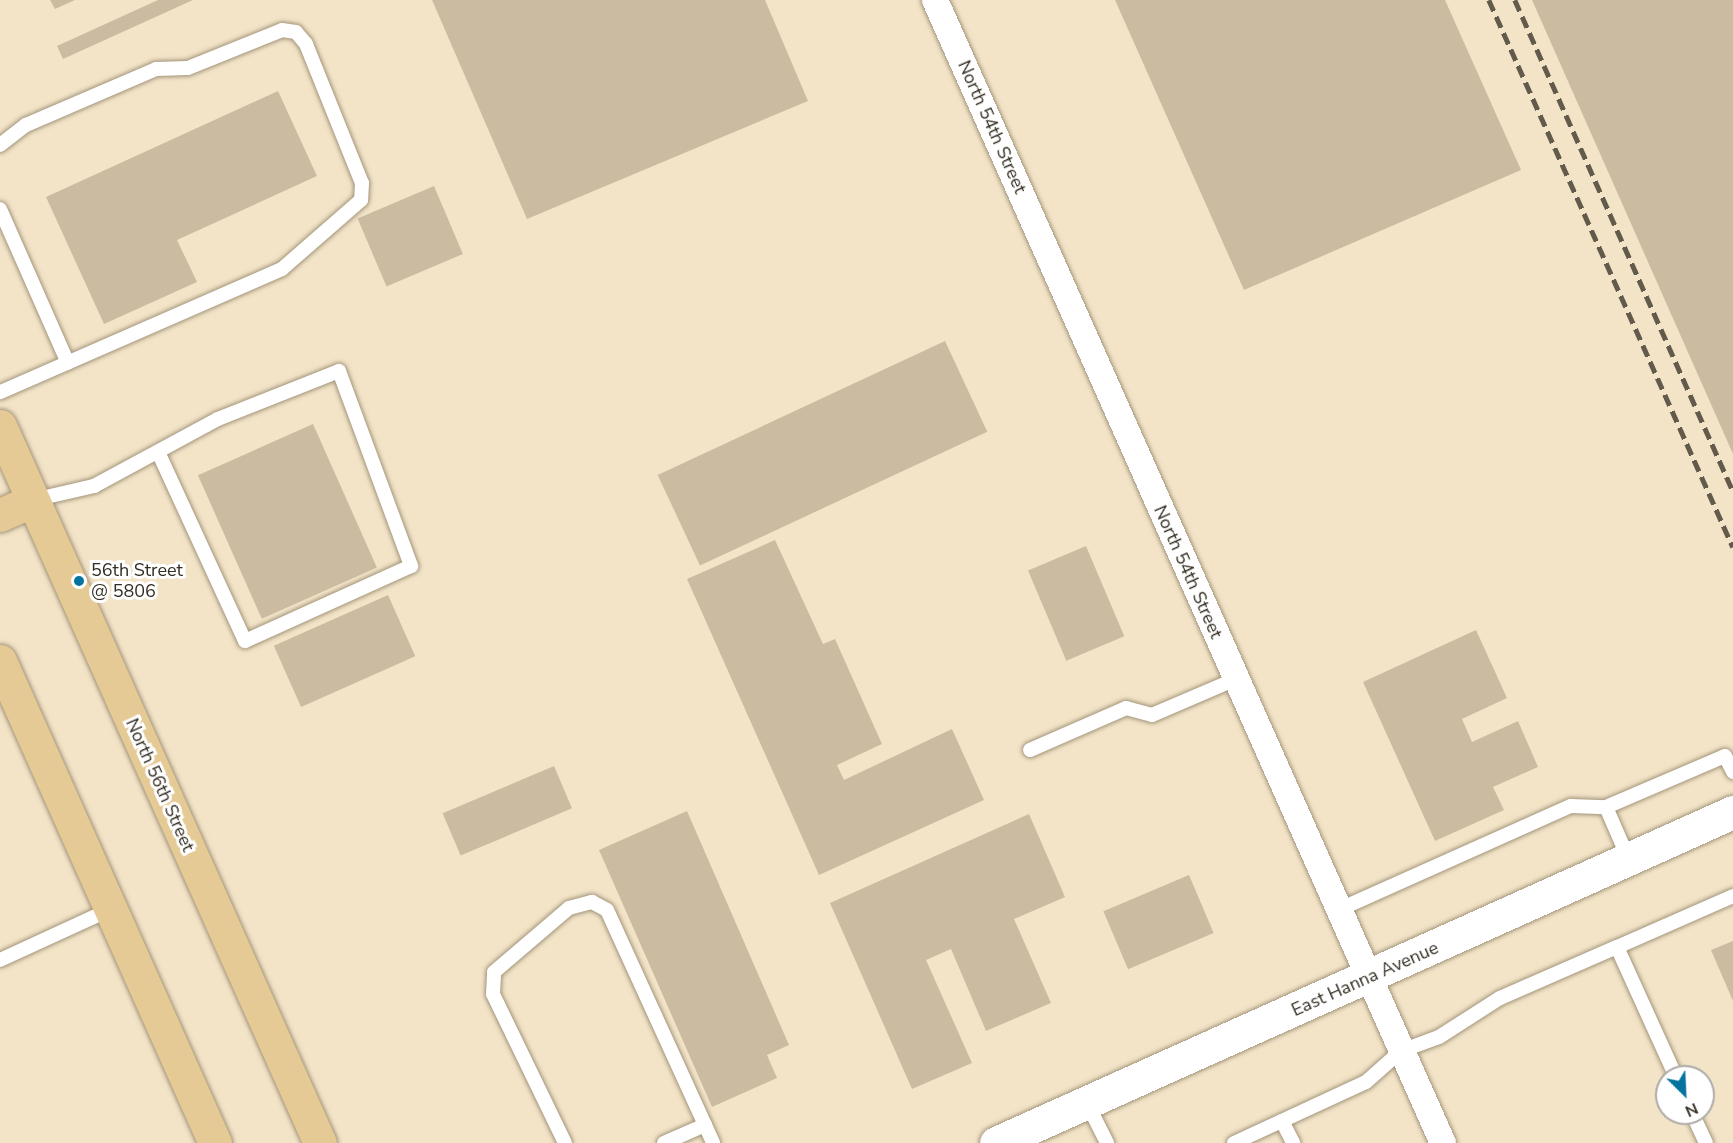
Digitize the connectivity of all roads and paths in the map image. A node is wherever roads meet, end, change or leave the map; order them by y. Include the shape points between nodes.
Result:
1 (935, 0) edge
2 (0, 145) edge
3 (0, 209) edge
4 (68, 363) junction
5 (0, 392) edge
6 (0, 426) edge
7 (158, 452) junction
8 (33, 500) junction
9 (0, 515) edge
10 (0, 661) edge
11 (1236, 679) junction
12 (1030, 750) dead end
13 (1733, 772) edge
14 (1606, 807) junction
15 (1733, 812) edge
16 (1629, 860) junction
17 (1733, 896) edge
18 (111, 909) junction
19 (1338, 910) junction
20 (1617, 947) junction
21 (0, 960) edge
22 (1369, 979) junction
23 (1401, 1051) junction
24 (1671, 1065) edge
25 (1087, 1103) junction
26 (1282, 1121) junction
27 (705, 1125) junction
28 (1698, 1125) edge
29 (215, 1143) edge
30 (320, 1143) edge
31 (565, 1143) edge
32 (664, 1143) edge
33 (713, 1143) edge
34 (996, 1143) edge
35 (1107, 1143) edge
36 (1234, 1143) edge
37 (1293, 1143) edge
38 (1443, 1143) edge
39 (1706, 1143) edge

1 - 11 street, North 54th Street
2 - 4 lane via 26,125 156,69 188,68 282,30 296,32 306,44 362,183 361,200 282,269
3 - 4 lane
4 - 5 lane
6 - 8 main road, North 56th Street
7 - 7 lane via 219,419 339,371 411,566 245,641
7 - 8 lane via 94,486
8 - 9 main road
8 - 30 main road, North 56th Street
10 - 18 main road
11 - 12 lane via 1152,715 1126,708
11 - 19 street, North 54th Street
13 - 14 lane via 1725,756
14 - 16 lane
14 - 19 lane via 1571,806
15 - 16 street, East Hanna Avenue
16 - 22 street, East Hanna Avenue
17 - 20 lane
18 - 21 lane
18 - 29 main road
19 - 22 street, North 54th Street
20 - 23 lane via 1500,998 1439,1037
20 - 24 lane
22 - 23 street, North 54th Street
22 - 25 street, East Hanna Avenue
23 - 26 lane via 1366,1082
23 - 38 street, North 54th Street
25 - 34 street, East Hanna Avenue
25 - 35 lane
26 - 36 lane
26 - 37 lane
27 - 31 lane via 607,910 592,902 569,908 494,972 494,994
27 - 32 lane
27 - 33 lane
28 - 39 lane

